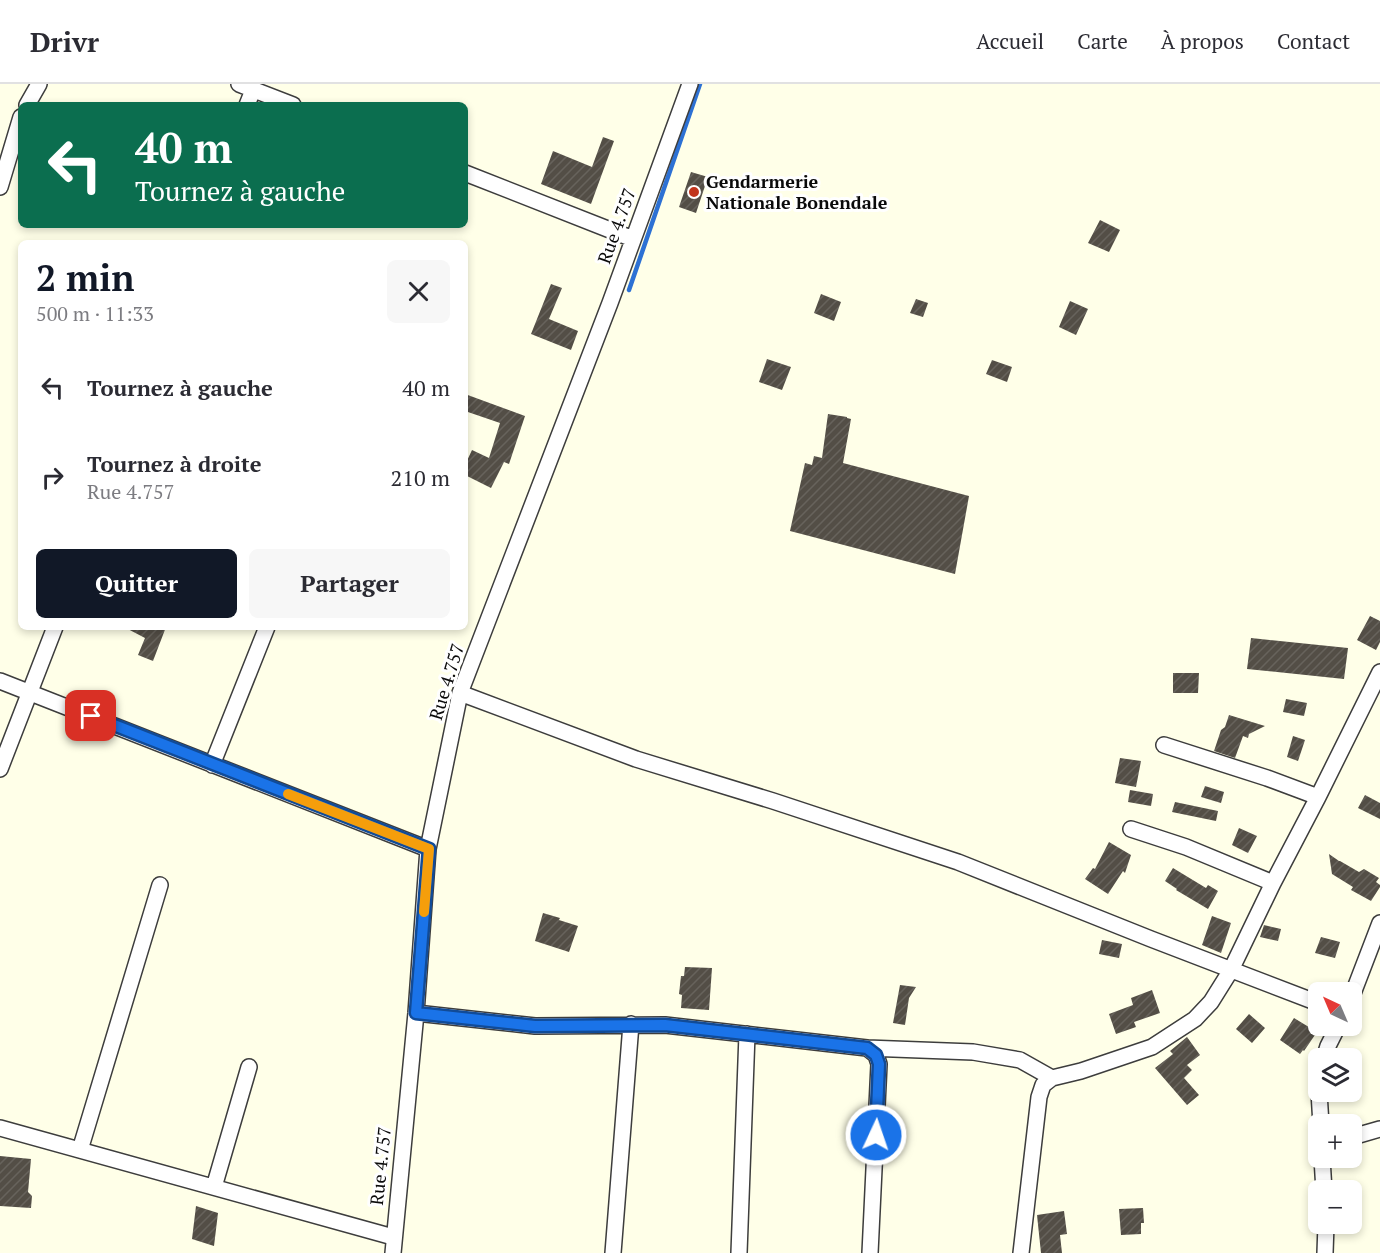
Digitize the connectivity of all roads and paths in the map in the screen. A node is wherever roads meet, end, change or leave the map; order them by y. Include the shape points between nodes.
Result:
1 (39, 84) edge
2 (690, 84) edge
3 (257, 88) edge
4 (29, 102) edge
5 (249, 102) edge
6 (287, 102) edge
7 (18, 127) edge
8 (468, 173) edge
9 (0, 187) edge
10 (633, 239) junction
11 (54, 630) edge
12 (266, 630) edge
13 (1380, 672) edge
14 (0, 681) edge
15 (30, 692) junction
16 (460, 693) junction
17 (1164, 746) dead end
18 (212, 765) junction
19 (0, 769) edge
20 (1318, 797) junction
21 (1131, 829) dead end
22 (429, 849) junction
23 (1273, 883) junction
24 (160, 885) dead end
25 (1380, 923) edge
26 (1231, 970) junction
27 (1357, 982) edge
28 (1308, 999) edge
29 (416, 1013) junction
30 (632, 1024) junction
31 (747, 1034) junction
32 (867, 1048) junction
33 (249, 1066) dead end
34 (1052, 1078) junction
35 (0, 1128) edge
36 (1380, 1130) edge
37 (1362, 1134) edge
38 (80, 1150) junction
39 (214, 1187) junction
40 (1326, 1234) edge
41 (393, 1237) junction
42 (393, 1253) edge
43 (613, 1253) edge
44 (739, 1253) edge
45 (870, 1253) edge
46 (1021, 1253) edge
47 (1325, 1253) edge

1 - 4 street
2 - 10 street, Rue 4.757
3 - 5 street
3 - 6 street
7 - 9 street
8 - 10 street
10 - 16 street, Rue 4.757
11 - 15 street
12 - 18 street
13 - 20 street
14 - 15 street
15 - 18 street
15 - 19 street
16 - 22 street, Rue 4.757
16 - 26 street via 636,759 958,862
17 - 20 street
18 - 22 street
20 - 23 street
21 - 23 street
22 - 29 street, Rue 4.757
23 - 26 street
24 - 38 street
25 - 27 street
26 - 28 street
26 - 34 street via 1195,1019 1152,1047
29 - 30 street via 535,1026
29 - 41 street, Rue 4.757
30 - 31 street
30 - 43 street
31 - 32 street
31 - 44 street
32 - 34 street via 973,1052 1020,1060
32 - 45 street via 879,1064
33 - 39 street
34 - 46 street via 1043,1085 1039,1097
35 - 38 street
36 - 37 street
38 - 39 street
39 - 41 street
40 - 47 street
41 - 42 street, Rue 4.757

